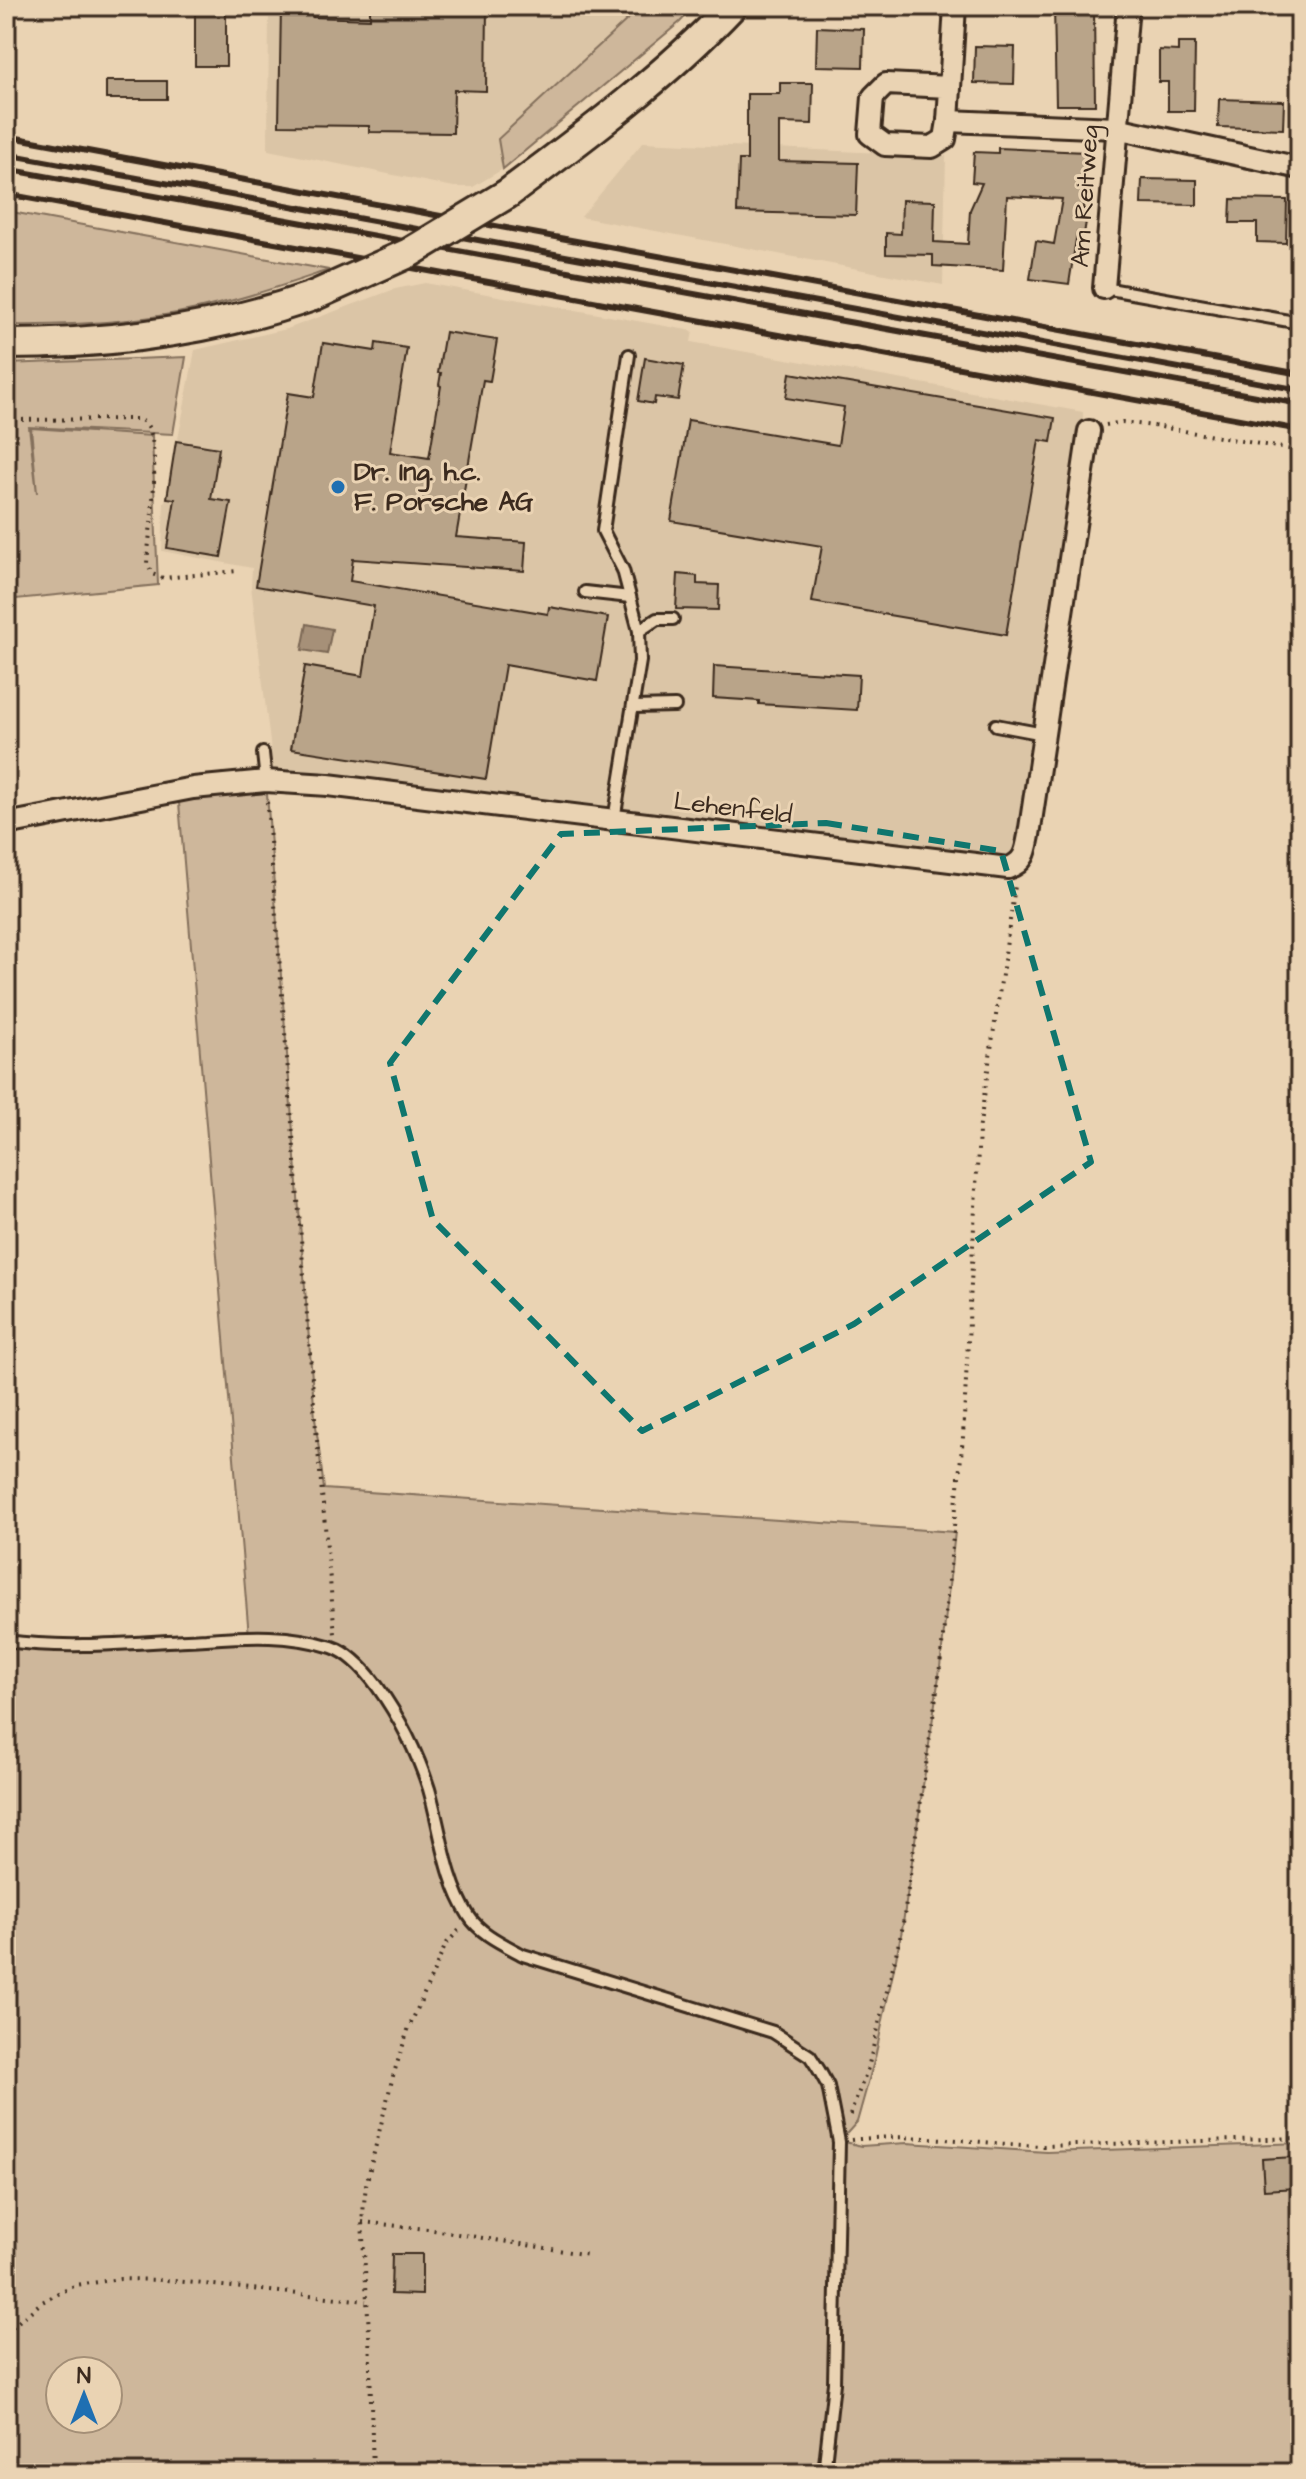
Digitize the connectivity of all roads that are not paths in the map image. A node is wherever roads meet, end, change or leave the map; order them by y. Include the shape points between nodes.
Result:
1 (732, 6) edge
2 (955, 6) edge
3 (1128, 6) edge
4 (949, 87) junction
5 (948, 121) junction
6 (1116, 128) junction
7 (1300, 168) edge
8 (1104, 288) joint
9 (1300, 323) edge
10 (6, 344) edge
11 (629, 355) dead end
12 (1089, 431) road end
13 (585, 592) dead end
14 (630, 597) junction
15 (673, 619) dead end
16 (639, 631) junction
17 (675, 706) dead end
18 (634, 707) junction
19 (996, 725) dead end
20 (1044, 734) junction
21 (263, 753) dead end
22 (266, 781) junction
23 (614, 820) junction
24 (6, 824) edge
25 (6, 1641) edge
26 (824, 2473) edge

1 - 10 main road, bridge via 659,76 582,138 507,194 409,253 313,296 217,325 136,338
2 - 4 street
3 - 6 street, Am Reitweg
4 - 5 street
4 - 5 street via 886,84 873,97 870,134 885,145 932,147 945,139
5 - 6 street
6 - 7 street
6 - 8 street, Am Reitweg
8 - 9 lane, Am Reitweg
11 - 14 lane via 603,531
12 - 20 street
13 - 14 lane
14 - 16 lane
15 - 16 lane via 657,619
16 - 18 lane
17 - 18 lane
18 - 23 lane
19 - 20 lane
20 - 23 street, Lehenfeld via 1025,856 1008,868
21 - 22 lane
22 - 23 street, Lehenfeld
22 - 24 street, Lehenfeld via 193,788
25 - 26 lane via 46,1646 295,1637 337,1649 366,1670 395,1711 428,1788 470,1918 493,1938 523,1955 773,2032 810,2056 828,2086 839,2142 834,2383

